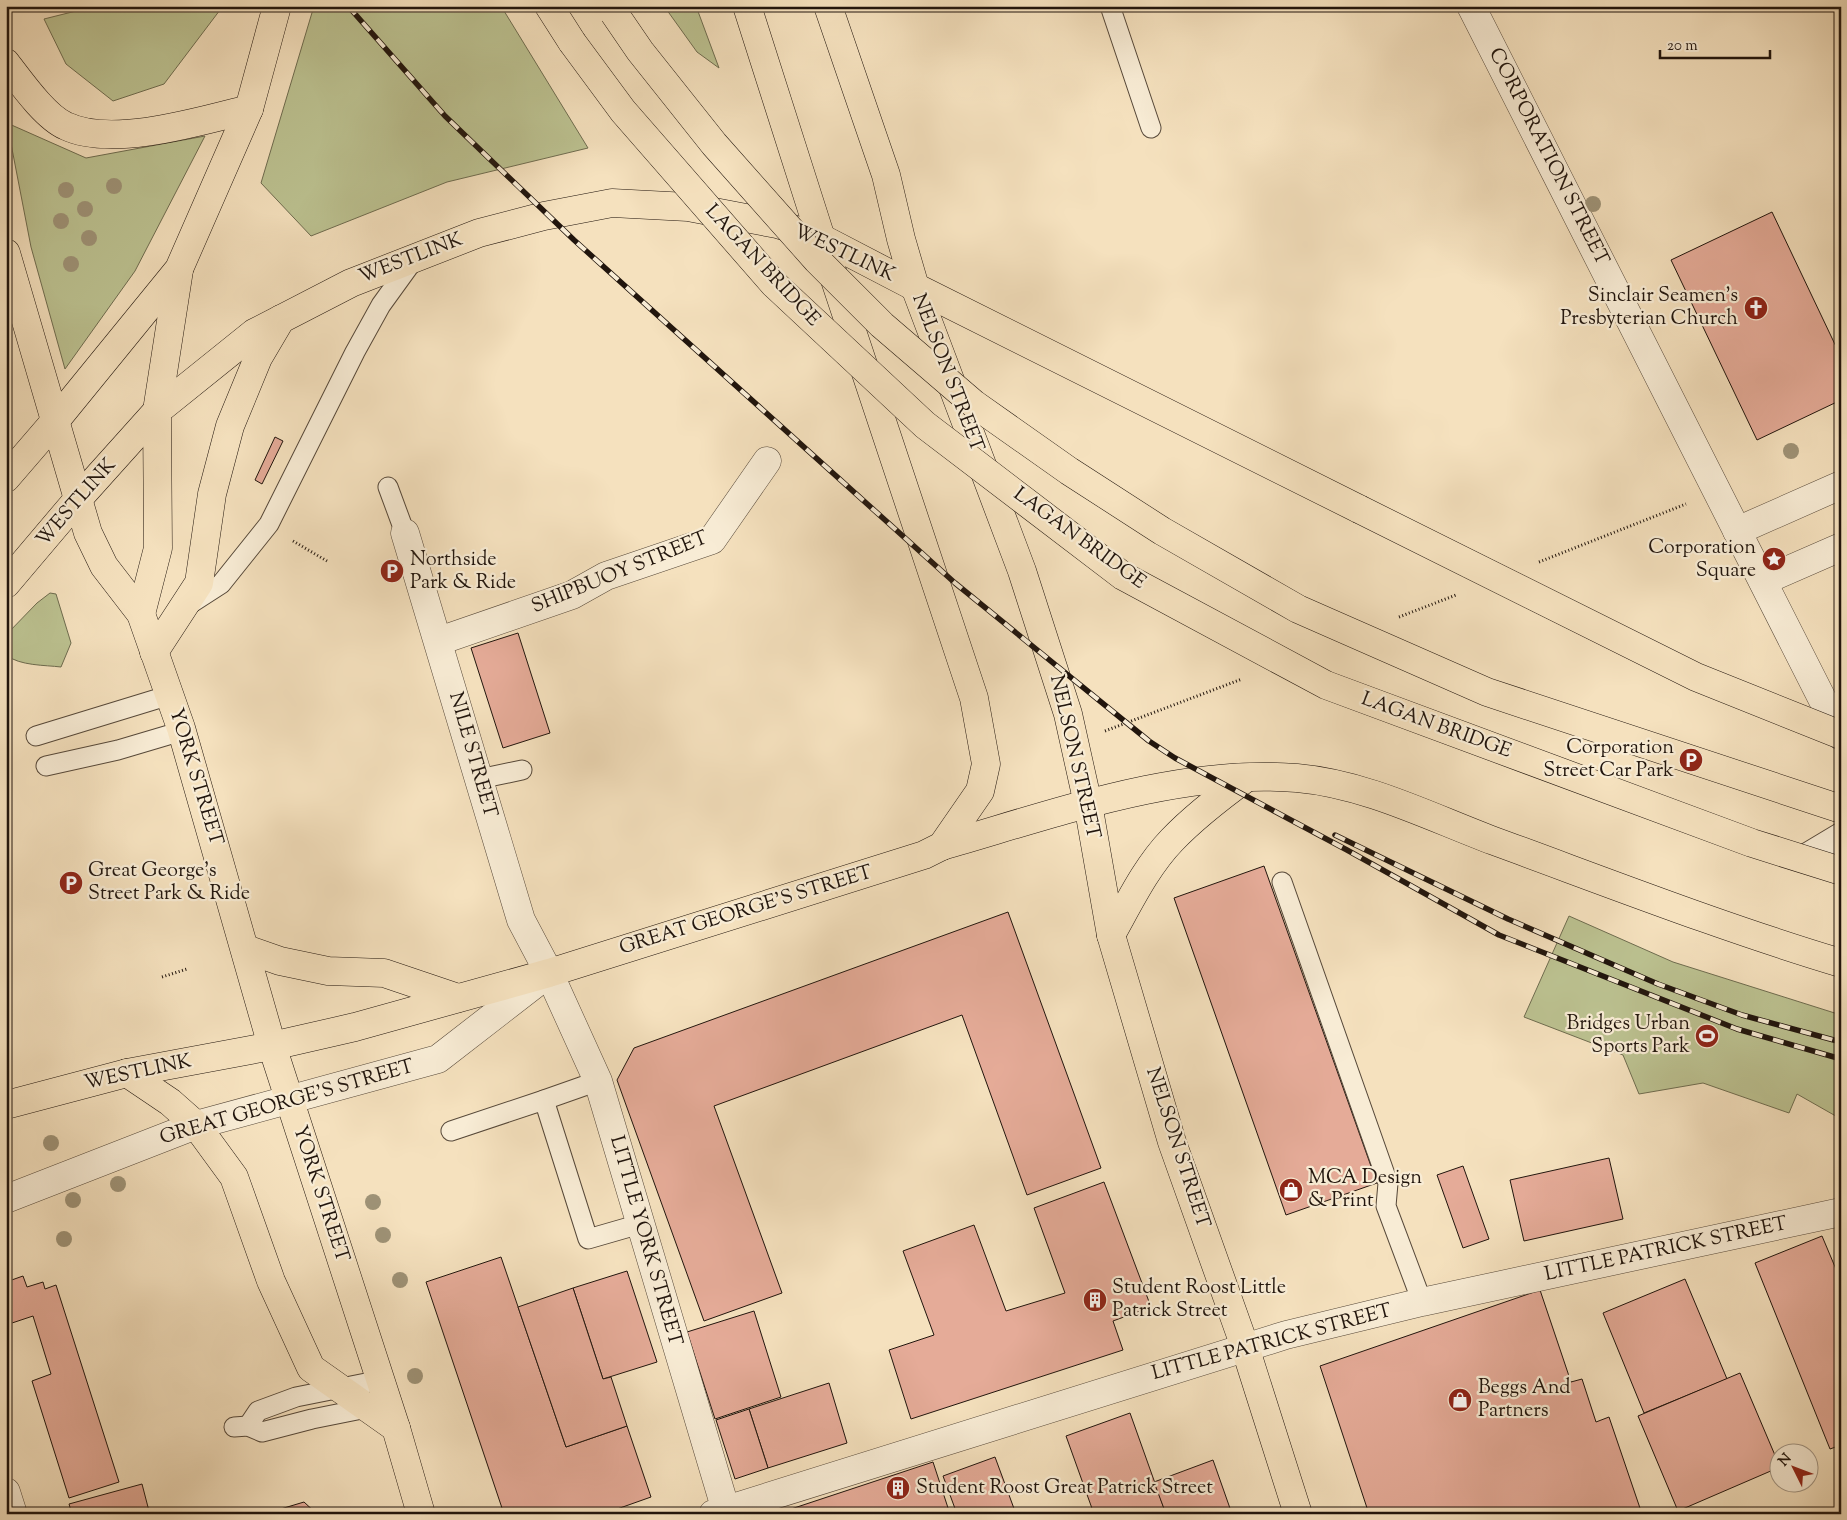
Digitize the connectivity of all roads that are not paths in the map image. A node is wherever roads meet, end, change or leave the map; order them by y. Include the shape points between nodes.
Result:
1 (277, 6) edge
2 (549, 6) edge
3 (747, 6) edge
4 (828, 6) edge
5 (1110, 6) edge
6 (1473, 8) edge
7 (612, 10) edge
8 (6, 63) edge
9 (249, 109) junction
10 (1152, 128) dead end
11 (821, 238) junction
12 (6, 253) edge
13 (416, 257) junction
14 (179, 269) junction
15 (915, 288) junction
16 (281, 317) junction
17 (157, 411) junction
18 (56, 420) junction
19 (767, 461) dead end
20 (6, 478) edge
21 (1841, 486) edge
22 (388, 488) dead end
23 (78, 499) junction
24 (1737, 531) junction
25 (405, 533) joint
26 (1841, 547) edge
27 (1763, 581) junction
28 (6, 584) edge
29 (184, 608) junction
30 (141, 614) junction
31 (438, 641) junction
32 (154, 652) junction
33 (170, 695) junction
34 (182, 731) junction
35 (1841, 735) edge
36 (36, 736) dead end
37 (46, 766) dead end
38 (522, 770) dead end
39 (1247, 777) junction
40 (479, 779) junction
41 (1088, 804) junction
42 (1841, 809) edge
43 (1841, 832) edge
44 (942, 846) junction
45 (1841, 851) edge
46 (1841, 871) edge
47 (1282, 882) dead end
48 (1111, 935) junction
49 (246, 949) junction
50 (1841, 963) edge
51 (549, 973) junction
52 (458, 998) junction
53 (272, 1046) junction
54 (127, 1073) junction
55 (598, 1081) junction
56 (288, 1098) junction
57 (544, 1100) junction
58 (6, 1105) edge
59 (196, 1125) junction
60 (451, 1131) dead end
61 (6, 1199) edge
62 (1841, 1212) edge
63 (640, 1224) junction
64 (1422, 1302) junction
65 (1245, 1347) junction
66 (381, 1380) junction
67 (338, 1388) junction
68 (368, 1408) junction
69 (396, 1428) junction
70 (6, 1492) edge
71 (722, 1512) edge
72 (13, 1514) edge
73 (421, 1514) edge
74 (1298, 1514) edge

1 - 9 main road
2 - 46 main road, LAGAN BRIDGE, bridge via 623,111 774,284 925,425 1123,576 1326,685 1742,840
3 - 11 main road
4 - 15 main road, NELSON STREET via 886,175
5 - 10 lane
6 - 24 street, CORPORATION STREET
7 - 42 main road, bridge via 640,51 714,144 817,260 882,325 974,404 1069,471 1162,531 1298,609 1487,692
8 - 9 main road via 32,98 65,126 101,136 137,133
9 - 14 main road
11 - 13 main road, WESTLINK via 777,224 688,207 612,203 479,233
11 - 15 main road, WESTLINK
11 - 44 main road via 980,724 986,764 980,791
12 - 18 main road, YORK STREET
13 - 16 main road, WESTLINK via 351,283
13 - 29 lane via 381,305 355,352 269,524 221,584
14 - 17 main road
14 - 18 main road
15 - 35 main road, WESTLINK, bridge via 1696,677
15 - 41 main road, NELSON STREET via 1022,571 1068,714
16 - 17 main road, WESTLINK via 254,333
16 - 29 main road via 258,358 230,426 212,494 199,583
17 - 23 main road, WESTLINK
17 - 30 main road via 158,548
18 - 20 main road
18 - 23 main road, YORK STREET
19 - 31 street, SHIPBUOY STREET via 712,540 606,576 572,595
21 - 24 street
22 - 25 lane
23 - 28 main road, WESTLINK
23 - 30 main road, YORK STREET via 88,533 104,566
24 - 27 street, CORPORATION STREET
25 - 31 street, NILE STREET
26 - 27 street
27 - 35 street, CORPORATION STREET
29 - 32 main road
30 - 32 main road, YORK STREET
31 - 40 street, NILE STREET
32 - 33 main road, YORK STREET
33 - 34 main road, YORK STREET
33 - 36 lane
34 - 37 lane
34 - 49 main road, YORK STREET
38 - 40 lane
39 - 41 main road, GREAT GEORGE'S STREET via 1150,790
39 - 48 main road via 1211,804 1171,841
39 - 50 main road, GREAT GEORGE'S STREET via 1298,778 1396,801 1459,828 1628,890
40 - 51 street, NILE STREET via 521,920
41 - 44 main road, GREAT GEORGE'S STREET
41 - 48 main road, NELSON STREET
43 - 45 lane via 1806,853
44 - 51 main road, GREAT GEORGE'S STREET via 924,855
47 - 64 lane via 1388,1183 1386,1206
48 - 65 main road, NELSON STREET via 1172,1142
49 - 52 main road via 280,961 328,970 384,973
49 - 53 main road, YORK STREET
51 - 52 main road, GREAT GEORGE'S STREET
51 - 55 street, LITTLE YORK STREET
51 - 56 street, GREAT GEORGE'S STREET via 438,1058
52 - 53 main road, GREAT GEORGE'S STREET via 356,1027
53 - 54 main road, WESTLINK
53 - 56 main road, YORK STREET
54 - 58 main road, WESTLINK
54 - 59 main road via 170,1102
55 - 57 lane
55 - 63 street, LITTLE YORK STREET
56 - 59 street, GREAT GEORGE'S STREET
56 - 66 main road, YORK STREET
57 - 60 lane
57 - 63 lane via 588,1239
59 - 61 street, GREAT GEORGE'S STREET
59 - 67 main road via 234,1177 271,1280 311,1368
62 - 64 street, LITTLE PATRICK STREET
63 - 71 street, LITTLE YORK STREET
64 - 65 street, LITTLE PATRICK STREET
65 - 71 street, LITTLE PATRICK STREET
65 - 74 main road, NELSON STREET
66 - 67 lane
66 - 69 main road, YORK STREET
67 - 68 main road
67 - 68 lane via 298,1396 258,1410 241,1427 262,1432
68 - 69 main road
69 - 73 main road, YORK STREET
70 - 72 street

